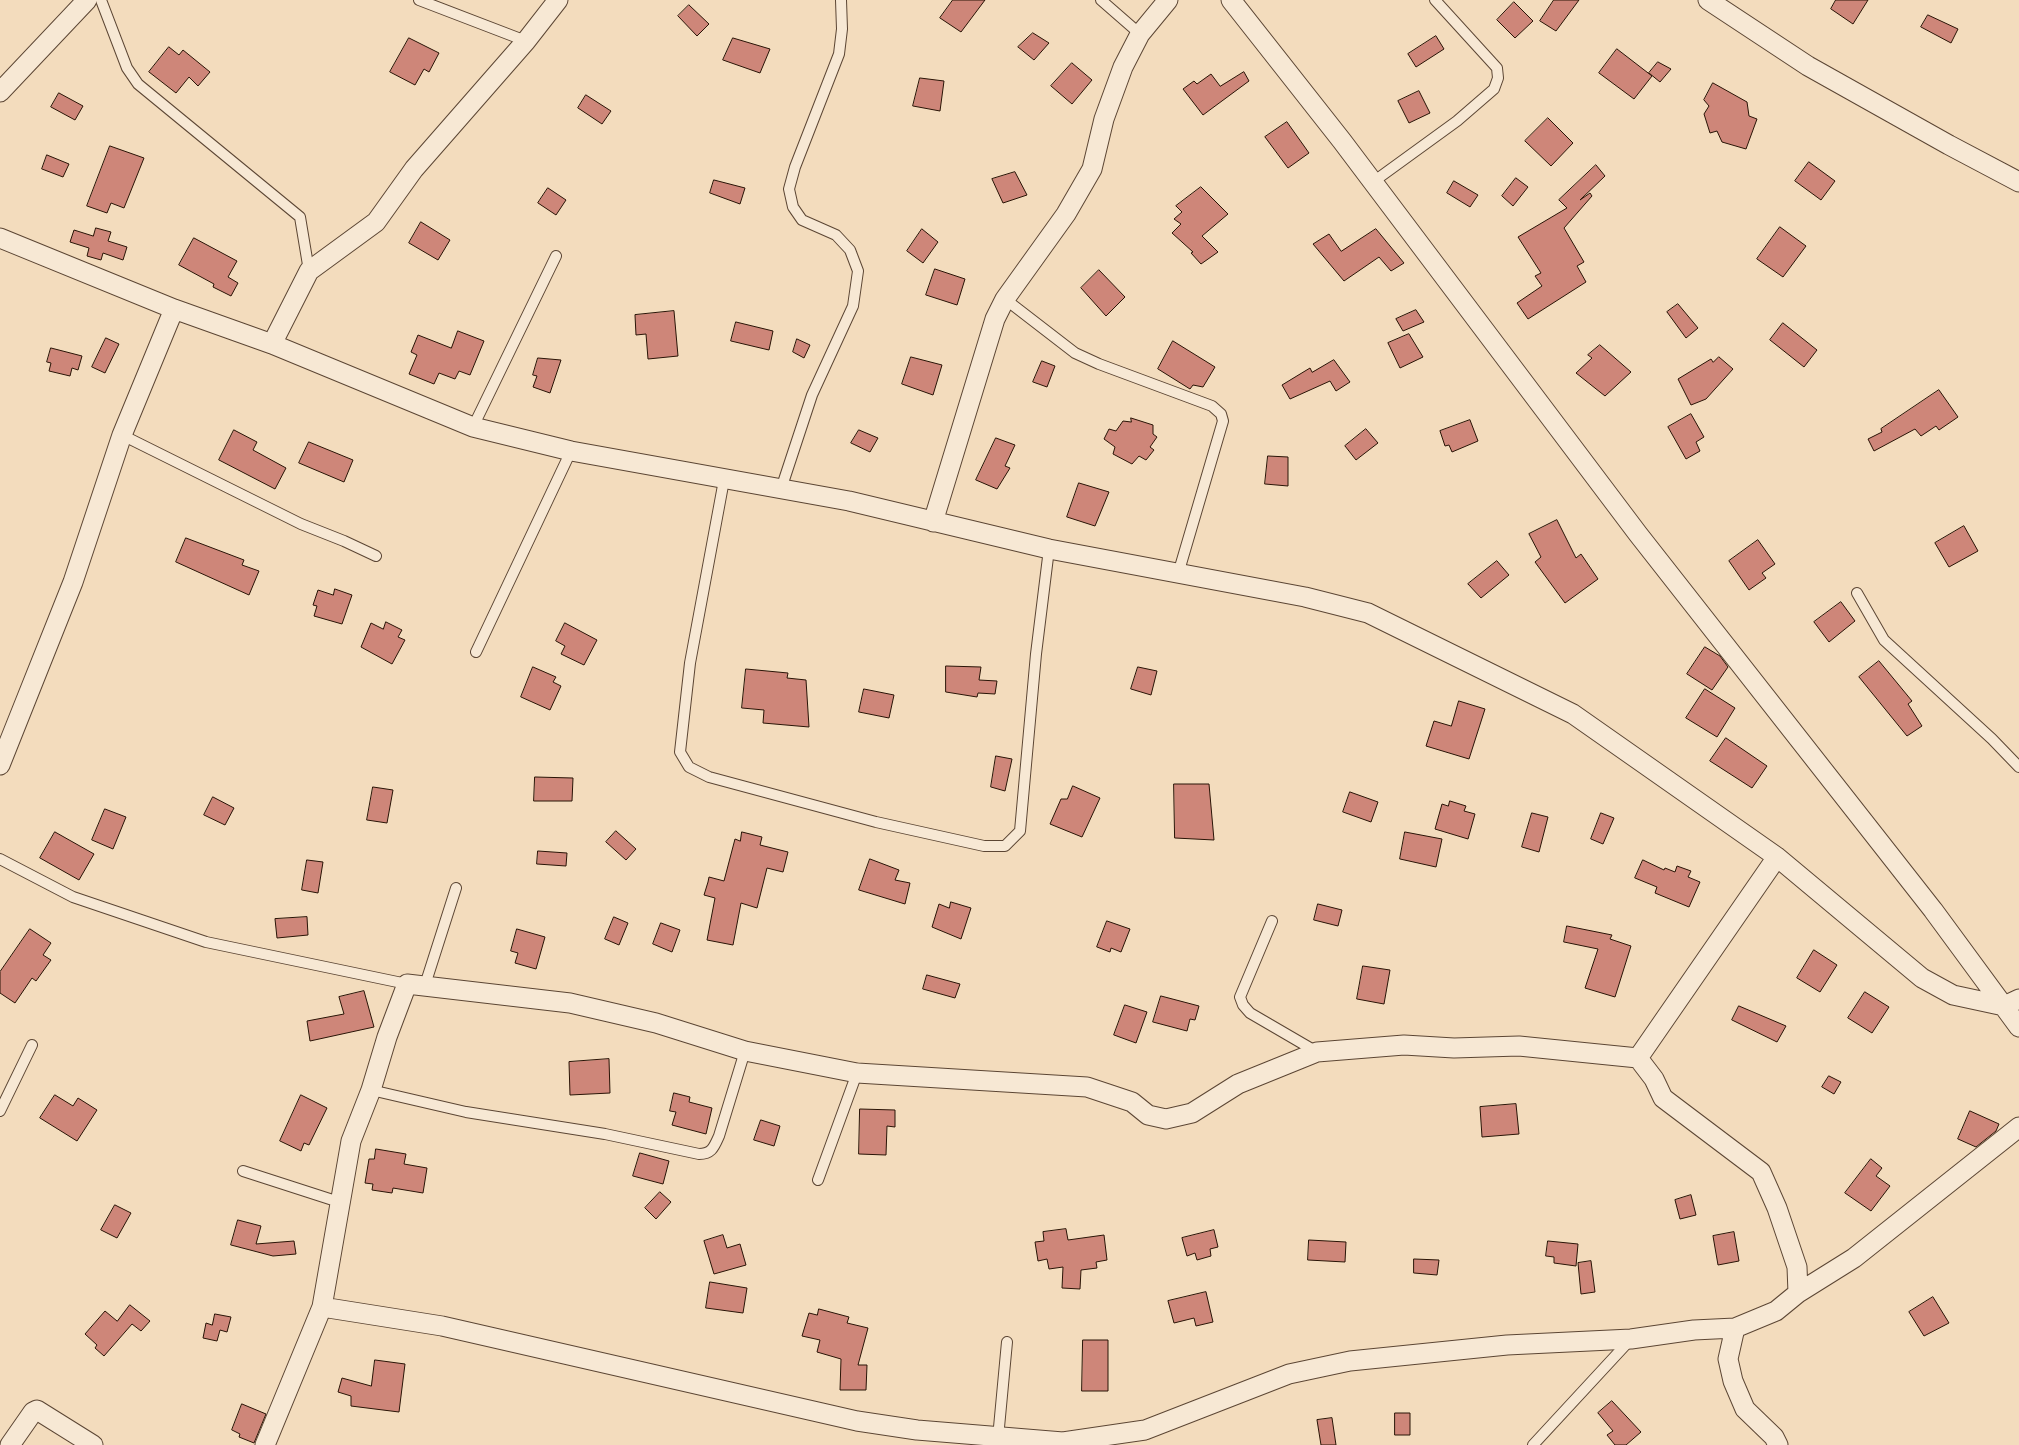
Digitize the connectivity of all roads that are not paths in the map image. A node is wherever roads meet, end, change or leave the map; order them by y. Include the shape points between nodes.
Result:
1 (87, 0) edge
2 (101, 0) edge
3 (419, 0) edge
4 (558, 0) edge
5 (841, 0) edge
6 (1101, 0) edge
7 (1168, 0) edge
8 (1435, 0) edge
9 (1708, 0) edge
10 (1237, 2) edge
11 (1140, 34) junction
12 (526, 42) junction
13 (0, 92) edge
14 (1373, 182) junction
15 (2019, 182) edge
16 (0, 238) edge
17 (556, 256) dead end
18 (309, 271) junction
19 (1005, 299) junction
20 (174, 308) junction
21 (272, 344) junction
22 (473, 427) junction
23 (122, 435) junction
24 (571, 451) junction
25 (724, 480) junction
26 (780, 489) junction
27 (933, 522) junction
28 (1049, 549) junction
29 (376, 556) dead end
30 (1178, 574) junction
31 (1857, 593) dead end
32 (476, 652) dead end
33 (0, 765) edge
34 (2019, 767) edge
35 (1777, 857) junction
36 (0, 859) edge
37 (456, 888) dead end
38 (1272, 921) dead end
39 (416, 984) junction
40 (2011, 1002) edge
41 (2019, 1027) edge
42 (32, 1045) dead end
43 (745, 1051) junction
44 (1317, 1052) junction
45 (1638, 1058) junction
46 (856, 1073) junction
47 (371, 1090) junction
48 (0, 1111) edge
49 (2019, 1127) edge
50 (243, 1171) dead end
51 (818, 1180) dead end
52 (339, 1202) junction
53 (1798, 1293) junction
54 (322, 1307) junction
55 (1735, 1328) junction
56 (1632, 1339) junction
57 (1007, 1342) dead end
58 (986, 1440) edge
59 (10, 1445) edge
60 (92, 1445) edge
61 (265, 1445) edge
62 (1533, 1445) edge
63 (1778, 1445) edge

1 - 13 street
2 - 18 lane via 128,68 138,84 300,217
3 - 12 lane
4 - 12 street
5 - 26 lane via 839,54 789,189 793,207 802,220 836,235 850,250 858,271 853,306 812,395
6 - 11 lane
7 - 11 street
8 - 14 lane via 1497,68 1498,78 1494,89 1457,121
9 - 15 street via 1808,66
10 - 14 street
11 - 19 street via 1123,67 1104,119 1092,169 1066,214
12 - 18 street via 414,169 376,222
14 - 40 street via 1603,489 1934,910
16 - 20 street
17 - 22 lane
18 - 21 street
19 - 27 street via 987,341
19 - 30 lane via 1075,353 1212,406 1221,414 1221,429
20 - 21 street
20 - 23 street
21 - 22 street
22 - 24 street
23 - 29 lane via 301,524
23 - 33 street via 73,582
24 - 25 street
24 - 32 lane
25 - 26 street
25 - 28 lane via 690,663 680,752 689,767 709,777 876,822 984,846 1005,846 1020,831
26 - 27 street via 849,501
27 - 28 street
28 - 30 street
30 - 35 street via 1305,597 1368,613 1573,714
31 - 34 lane via 1884,640
35 - 40 street via 1922,978 1953,995
35 - 45 street
36 - 39 lane via 73,897 206,942
37 - 39 lane
38 - 44 lane via 1240,997 1243,1006
39 - 43 street via 570,1003 656,1023
39 - 47 street via 387,1037
40 - 41 street
42 - 48 lane
43 - 46 street
43 - 47 lane via 719,1136 714,1149 708,1154 466,1112
44 - 45 street via 1396,1045 1454,1048 1519,1046
44 - 46 street via 1238,1084 1192,1113 1166,1119 1148,1115 1132,1102 1087,1087
45 - 53 street via 1654,1078 1663,1098 1761,1172 1797,1267
46 - 51 lane
47 - 52 street via 351,1141
49 - 53 street via 1854,1258
50 - 52 lane
52 - 54 street
53 - 55 street via 1776,1311
54 - 58 street via 442,1326 857,1421
54 - 61 street
55 - 56 street
55 - 63 street via 1728,1359 1733,1381 1745,1409
56 - 58 street via 1507,1345 1350,1360 1289,1374 1145,1430 1063,1442
56 - 62 lane
57 - 58 lane
59 - 60 street via 37,1410

